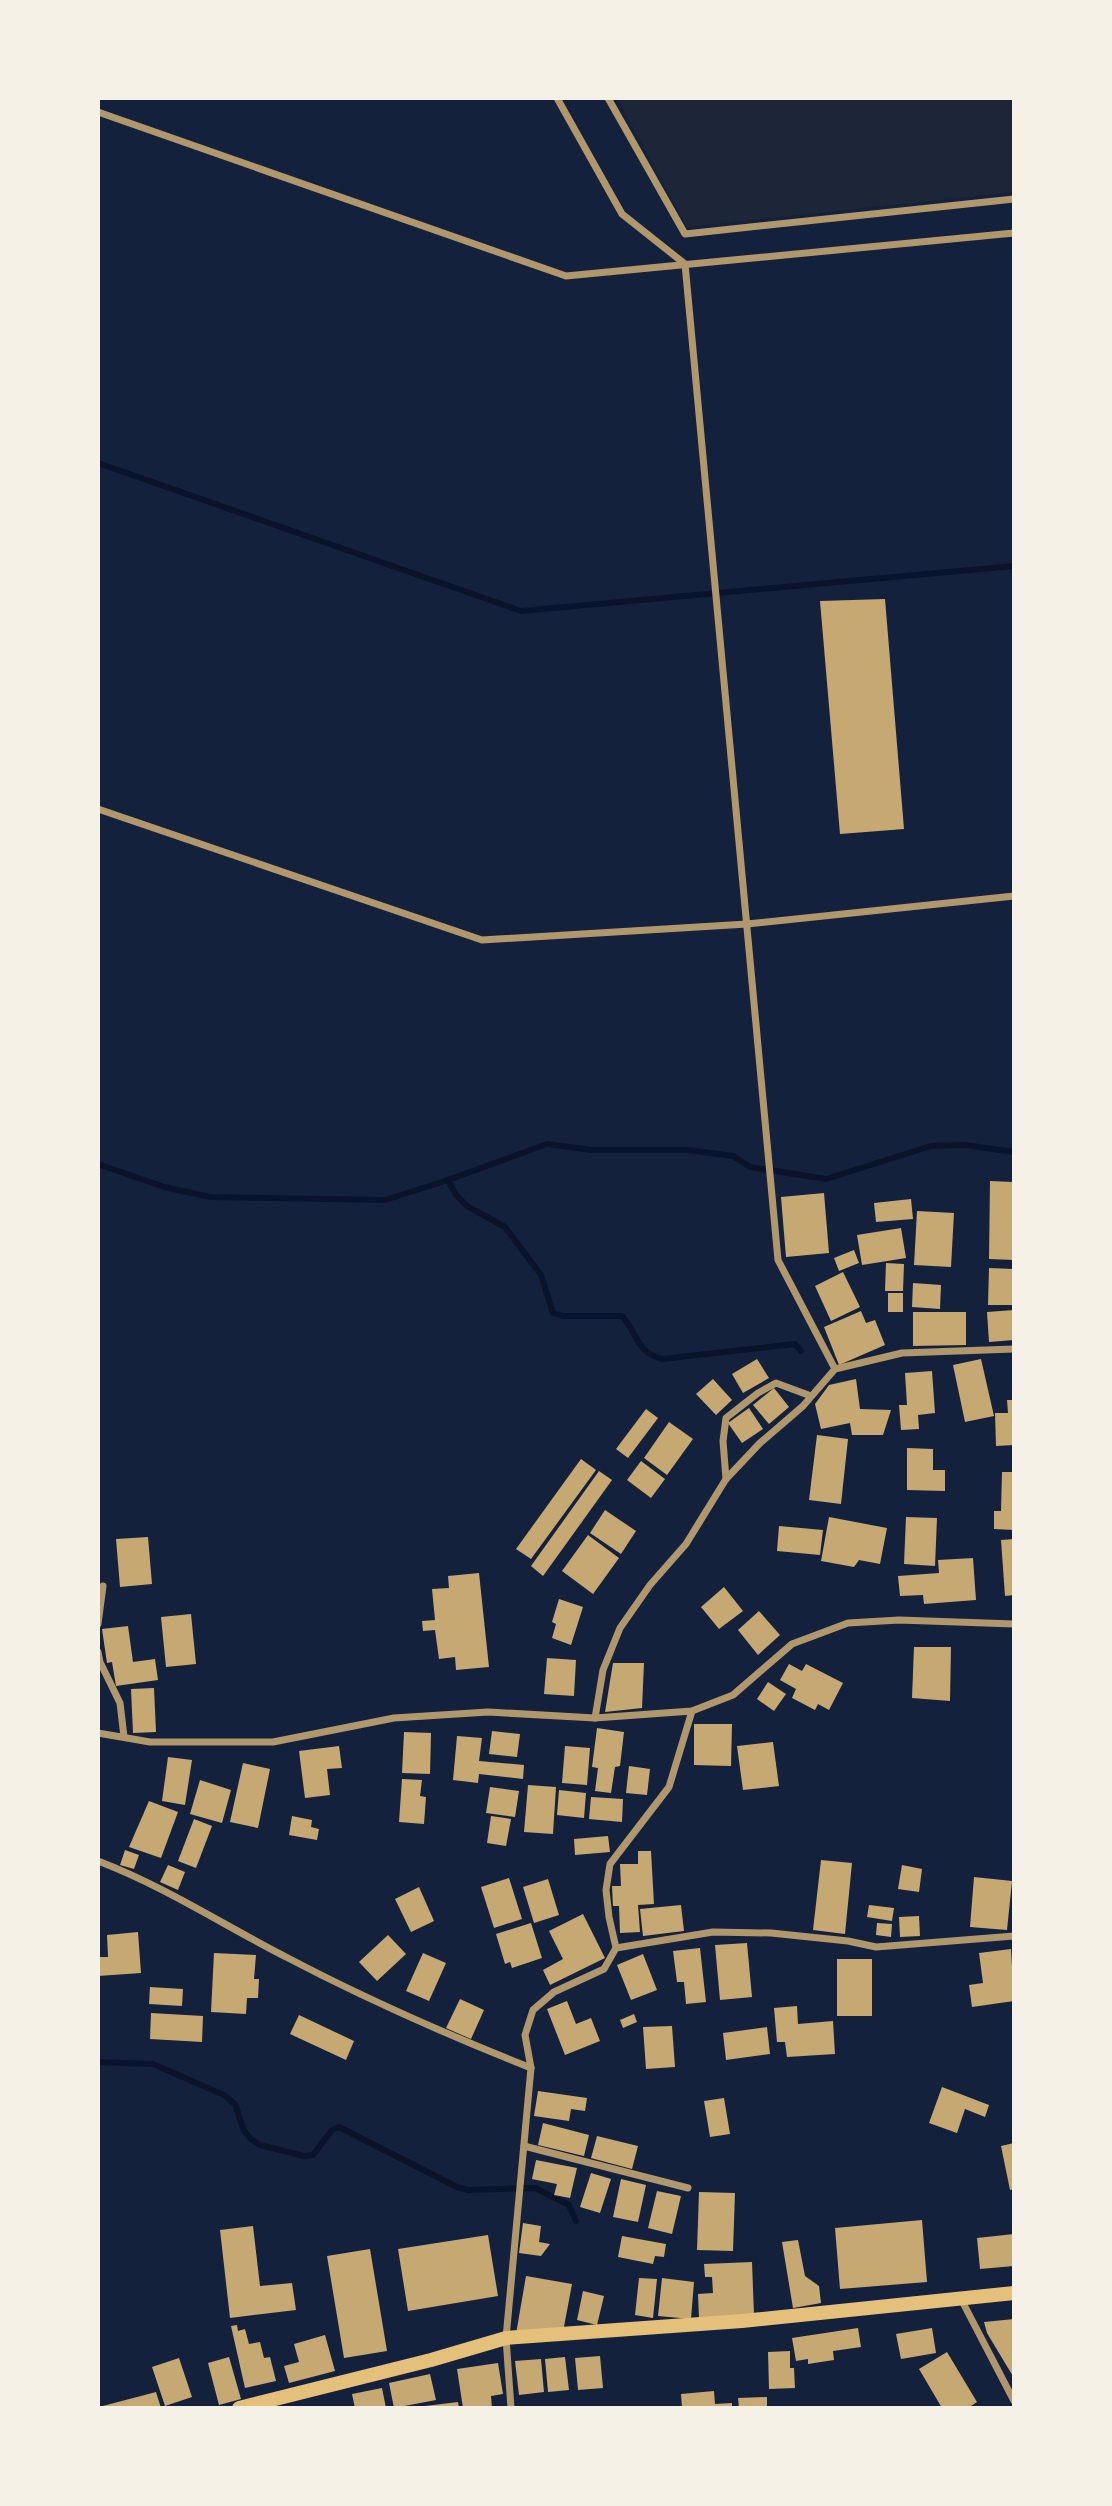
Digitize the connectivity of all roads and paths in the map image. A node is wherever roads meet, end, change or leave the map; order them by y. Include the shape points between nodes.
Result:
1 (557, 98) edge
2 (608, 98) edge
3 (98, 112) edge
4 (1014, 199) edge
5 (1014, 233) edge
6 (685, 264) junction
7 (98, 809) edge
8 (1014, 896) edge
9 (747, 924) junction
10 (1014, 1349) edge
11 (835, 1369) junction
12 (811, 1396) junction
13 (726, 1479) junction
14 (103, 1586) dead end
15 (98, 1624) edge
16 (1014, 1624) edge
17 (98, 1652) edge
18 (692, 1711) junction
19 (595, 1718) junction
20 (98, 1733) edge
21 (124, 1737) junction
22 (98, 1861) edge
23 (1014, 1936) edge
24 (616, 1948) junction
25 (531, 2068) junction
26 (524, 2146) junction
27 (688, 2189) dead end
28 (1014, 2293) edge
29 (961, 2299) junction
30 (506, 2338) junction
31 (1014, 2401) edge
32 (239, 2408) edge
33 (511, 2408) edge

1 - 6 street via 622,214
2 - 4 street via 685,234
3 - 6 street via 566,276
5 - 6 street
6 - 9 street
7 - 9 street via 482,940
8 - 9 street
9 - 11 street via 778,1260
10 - 11 street via 902,1353
11 - 12 street
12 - 13 street
12 - 13 street via 776,1383 726,1418
13 - 19 street via 686,1544 620,1628 603,1670
14 - 15 street
16 - 18 street via 848,1623 792,1644 733,1695
17 - 21 street via 120,1703
18 - 19 street
18 - 24 street via 669,1787 610,1864 606,1890
19 - 21 street via 488,1712 394,1718 274,1742 150,1742
20 - 21 street
22 - 25 street via 130,1873 291,1960
23 - 24 street via 876,1947 771,1933 713,1932
24 - 25 street via 604,1969 554,1992 533,2010 526,2035
25 - 26 street
26 - 27 street
26 - 30 street
28 - 29 main road
29 - 30 main road
29 - 31 street
30 - 32 main road
30 - 33 street

